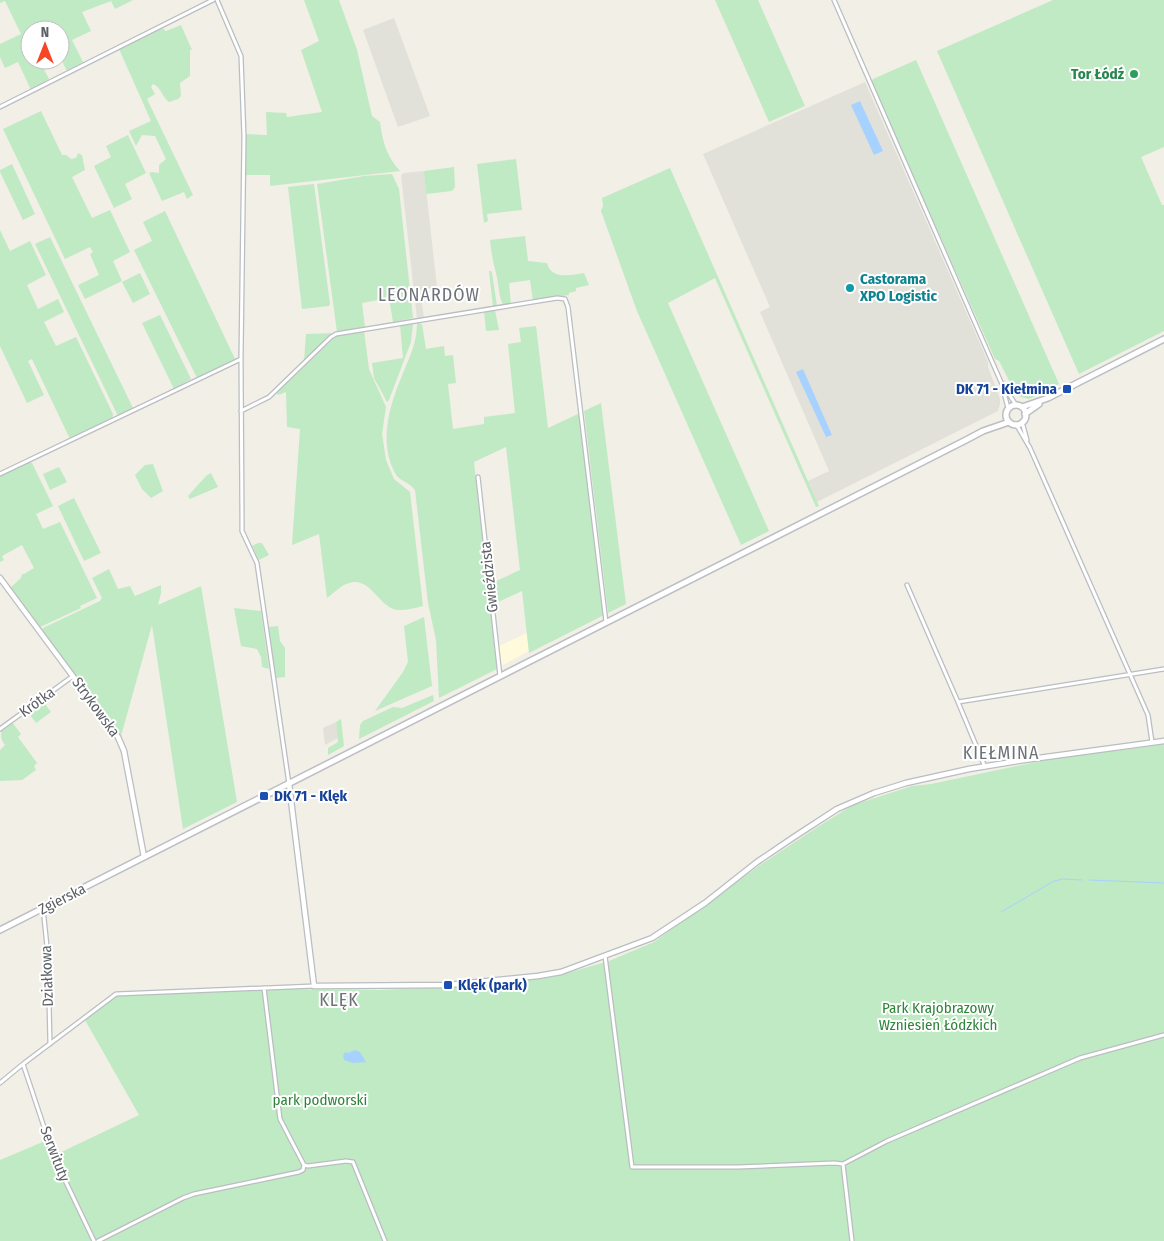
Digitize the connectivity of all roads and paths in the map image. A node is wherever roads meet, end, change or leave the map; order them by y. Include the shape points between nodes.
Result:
1 (212, 0) edge
2 (217, 0) edge
3 (834, 0) edge
4 (0, 107) edge
5 (1164, 339) edge
6 (241, 358) junction
7 (1001, 382) junction
8 (1048, 398) junction
9 (1019, 406) junction
10 (1008, 408) junction
11 (241, 411) junction
12 (1025, 414) junction
13 (1006, 415) junction
14 (1009, 422) junction
15 (1022, 422) junction
16 (1016, 424) junction
17 (983, 431) junction
18 (1030, 448) junction
19 (0, 474) edge
20 (478, 477) dead end
21 (0, 578) edge
22 (907, 585) dead end
23 (606, 622) junction
24 (1164, 669) edge
25 (1131, 675) junction
26 (73, 676) junction
27 (500, 676) junction
28 (958, 702) junction
29 (0, 729) edge
30 (1164, 741) edge
31 (1152, 743) junction
32 (985, 767) junction
33 (288, 784) junction
34 (144, 857) junction
35 (43, 908) junction
36 (0, 930) edge
37 (605, 956) junction
38 (314, 986) junction
39 (264, 988) junction
40 (1164, 1035) edge
41 (50, 1044) junction
42 (23, 1064) junction
43 (0, 1083) edge
44 (843, 1164) junction
45 (304, 1165) junction
46 (94, 1241) edge
47 (98, 1241) edge
48 (385, 1241) edge
49 (852, 1241) edge

1 - 4 street
2 - 6 street via 241,56 244,146
3 - 7 street
5 - 8 main road
6 - 11 street
6 - 19 street
7 - 9 street
7 - 10 street
8 - 9 main road
8 - 12 main road
9 - 10 main road
9 - 12 main road
10 - 13 main road
11 - 23 street via 269,397 336,334 565,299
11 - 33 street via 242,531 256,563
12 - 15 main road
13 - 14 main road
13 - 17 main road
14 - 16 main road
14 - 17 main road
15 - 16 main road
15 - 18 street
16 - 18 street
17 - 23 main road, Zgierska
18 - 25 street
20 - 27 street, Gwieździsta
21 - 26 street, Strykowska
22 - 28 street
23 - 27 main road, Zgierska
24 - 25 street
25 - 28 street
25 - 31 street via 1148,715
26 - 29 street, Krótka
26 - 34 street, Strykowska via 122,746
27 - 33 main road, Zgierska
28 - 32 street
30 - 31 street
31 - 32 street
32 - 37 street via 898,785 844,805 775,849 658,935
33 - 34 main road, Zgierska
33 - 38 street
34 - 35 main road, Zgierska
35 - 36 main road, Zgierska
35 - 41 street, Działkowa via 48,956
37 - 38 street via 553,974 504,980 441,985
37 - 44 street via 632,1167
38 - 39 street
39 - 41 street via 116,994
39 - 45 street via 280,1118
40 - 44 street via 1080,1058 887,1141
41 - 42 street
42 - 43 street
42 - 46 street, Serwituty via 54,1157
44 - 49 street
45 - 47 street via 298,1172 183,1198
45 - 48 street via 353,1162

